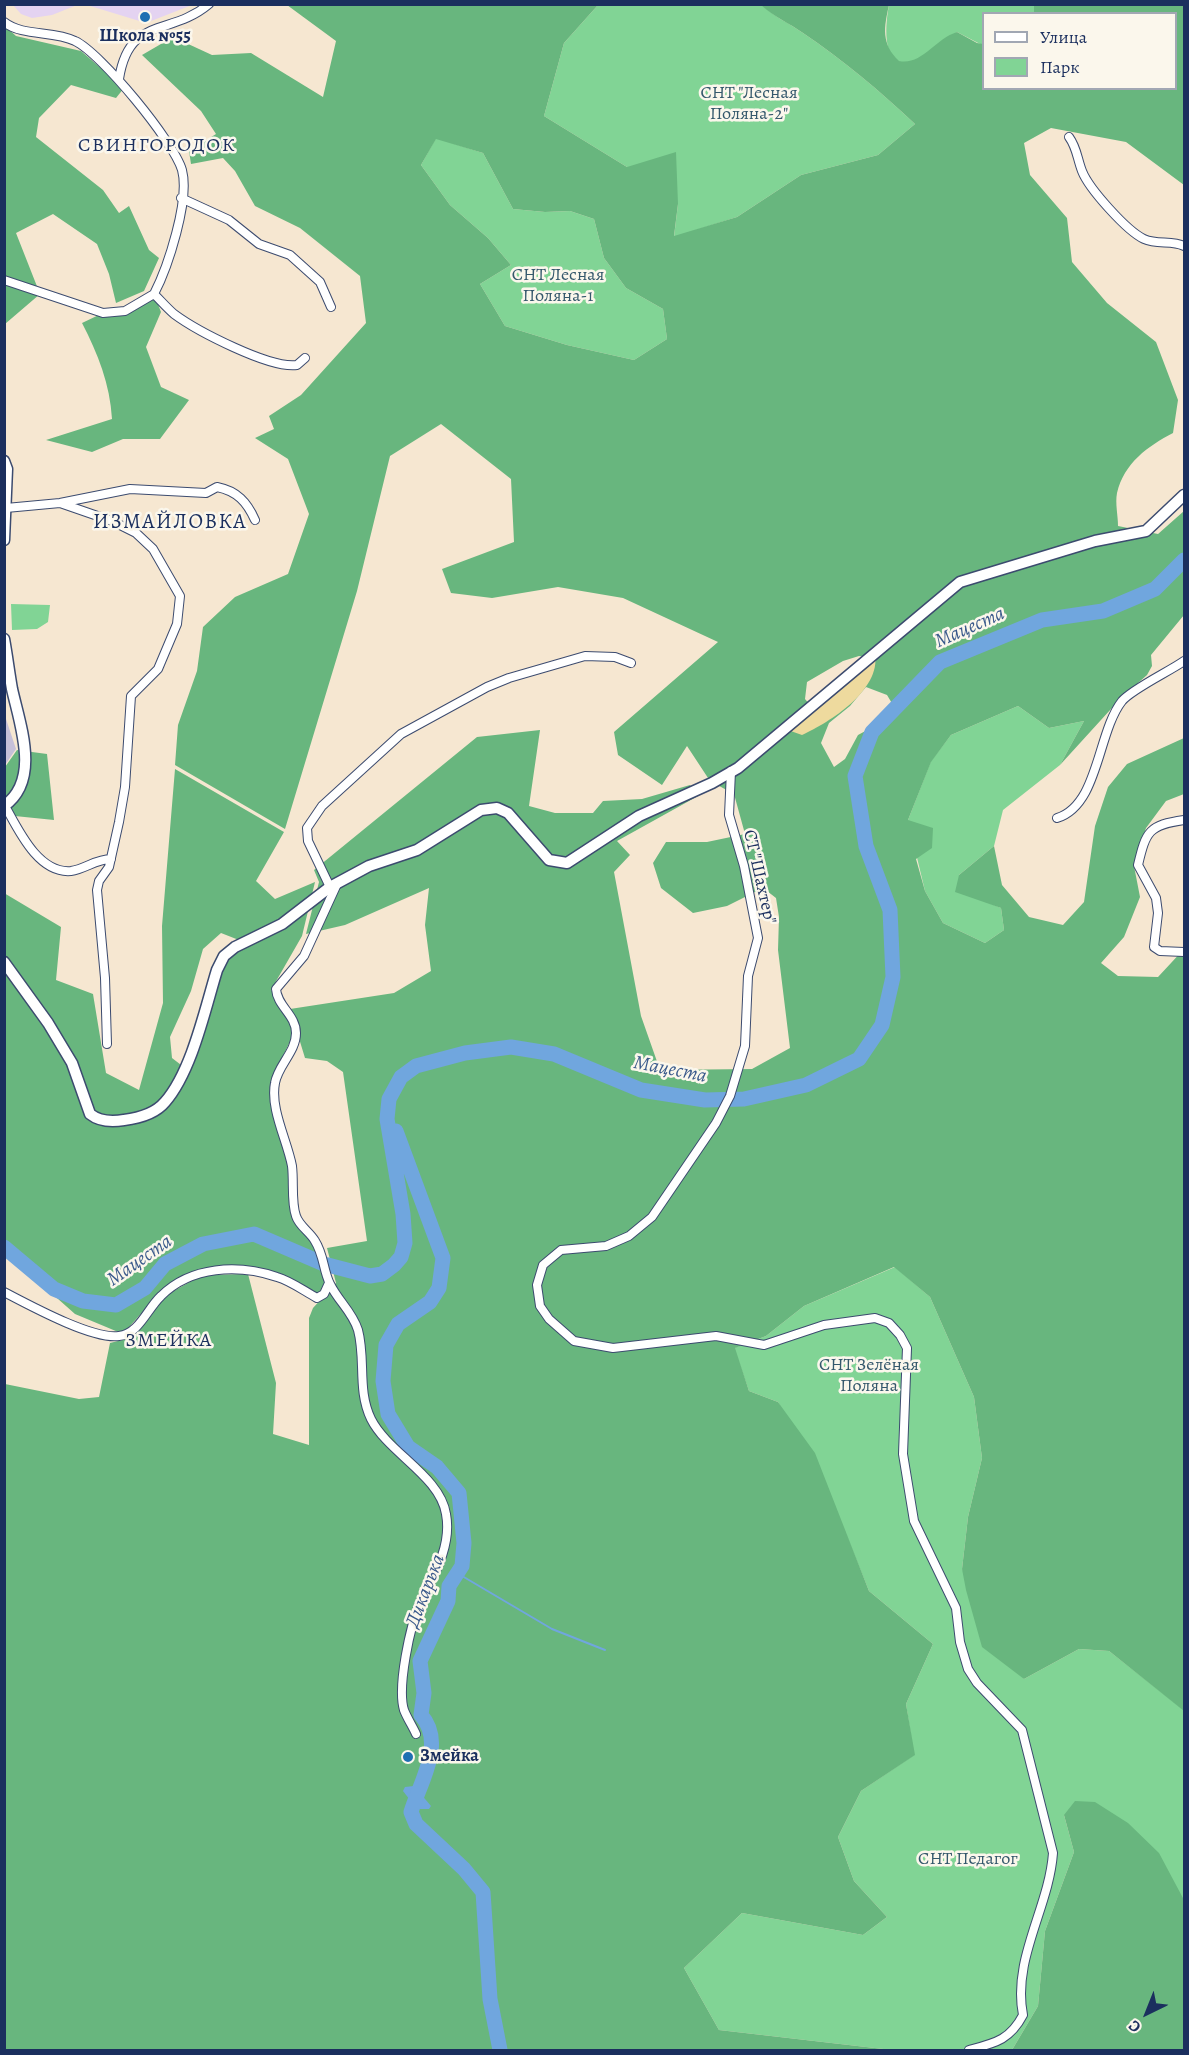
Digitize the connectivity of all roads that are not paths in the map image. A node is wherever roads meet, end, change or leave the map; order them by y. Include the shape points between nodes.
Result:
1 (209, 4) edge
2 (4, 22) edge
3 (119, 79) junction
4 (1069, 137) dead end
5 (181, 198) junction
6 (1185, 246) edge
7 (4, 280) edge
8 (154, 294) junction
9 (331, 307) dead end
10 (305, 358) dead end
11 (4, 461) edge
12 (1185, 495) edge
13 (60, 503) junction
14 (6, 508) junction
15 (255, 520) dead end
16 (4, 540) edge
17 (4, 639) edge
18 (1185, 661) edge
19 (631, 663) dead end
20 (731, 771) junction
21 (5, 806) edge
22 (1057, 818) dead end
23 (1185, 820) edge
24 (111, 859) junction
25 (334, 885) junction
26 (1185, 952) edge
27 (4, 962) edge
28 (107, 1044) dead end
29 (329, 1283) junction
30 (4, 1292) edge
31 (416, 1734) dead end
32 (969, 2050) edge

1 - 3 street via 190,18 143,33 122,62
2 - 3 street via 13,28 75,41
3 - 5 street via 172,150 182,171
4 - 6 street via 1076,147 1082,172 1129,228 1148,240
5 - 8 street via 175,240
5 - 9 street via 229,220 259,244 291,255 321,282
7 - 8 street via 102,314 125,310
8 - 10 street via 199,330 276,364 297,365
11 - 14 street
12 - 20 street via 1146,531 960,582
13 - 14 street
13 - 15 street via 130,489 206,493 217,488 239,496 248,504
13 - 24 street via 136,533 153,549 180,596 177,624 158,669 131,696 125,787
14 - 16 street
17 - 21 street via 25,750 23,779 14,799
18 - 22 street via 1123,699 1101,742 1089,786 1074,807
19 - 25 street via 615,657 585,656 509,678 401,734 322,806 307,828 308,842
20 - 25 street via 639,816 567,863 549,860 508,813 497,808 481,810 417,850 369,866
20 - 32 street, СТ "Шахтер" via 729,815 758,939 748,976 745,1046 729,1096 716,1123 652,1217 629,1236 606,1246 561,1250 543,1265 537,1285 540,1306 574,1341 613,1348 716,1336 764,1345 834,1323 875,1318 889,1323 900,1335 907,1348 903,1454 914,1521 956,1608 968,1669 1022,1730 1053,1853 1052,1869 1029,1940 1020,2000 1023,2015 1015,2031 992,2045
21 - 24 street via 31,848 53,867 71,871
23 - 26 street via 1154,826 1138,865 1156,898 1154,947
24 - 28 street via 97,890
25 - 27 street via 282,924 224,956 185,1068 165,1102 149,1114 134,1118 104,1121 90,1113 72,1063
25 - 29 street via 304,956 276,989 296,1034 279,1071 273,1099 292,1168 295,1215 325,1260
29 - 30 street via 317,1298 278,1277 252,1271 201,1271 160,1296 137,1326 108,1337 49,1315
29 - 31 street via 346,1304 358,1331 363,1354 362,1387 372,1420 439,1495 446,1511 448,1533 435,1575 419,1606 402,1676 404,1709

